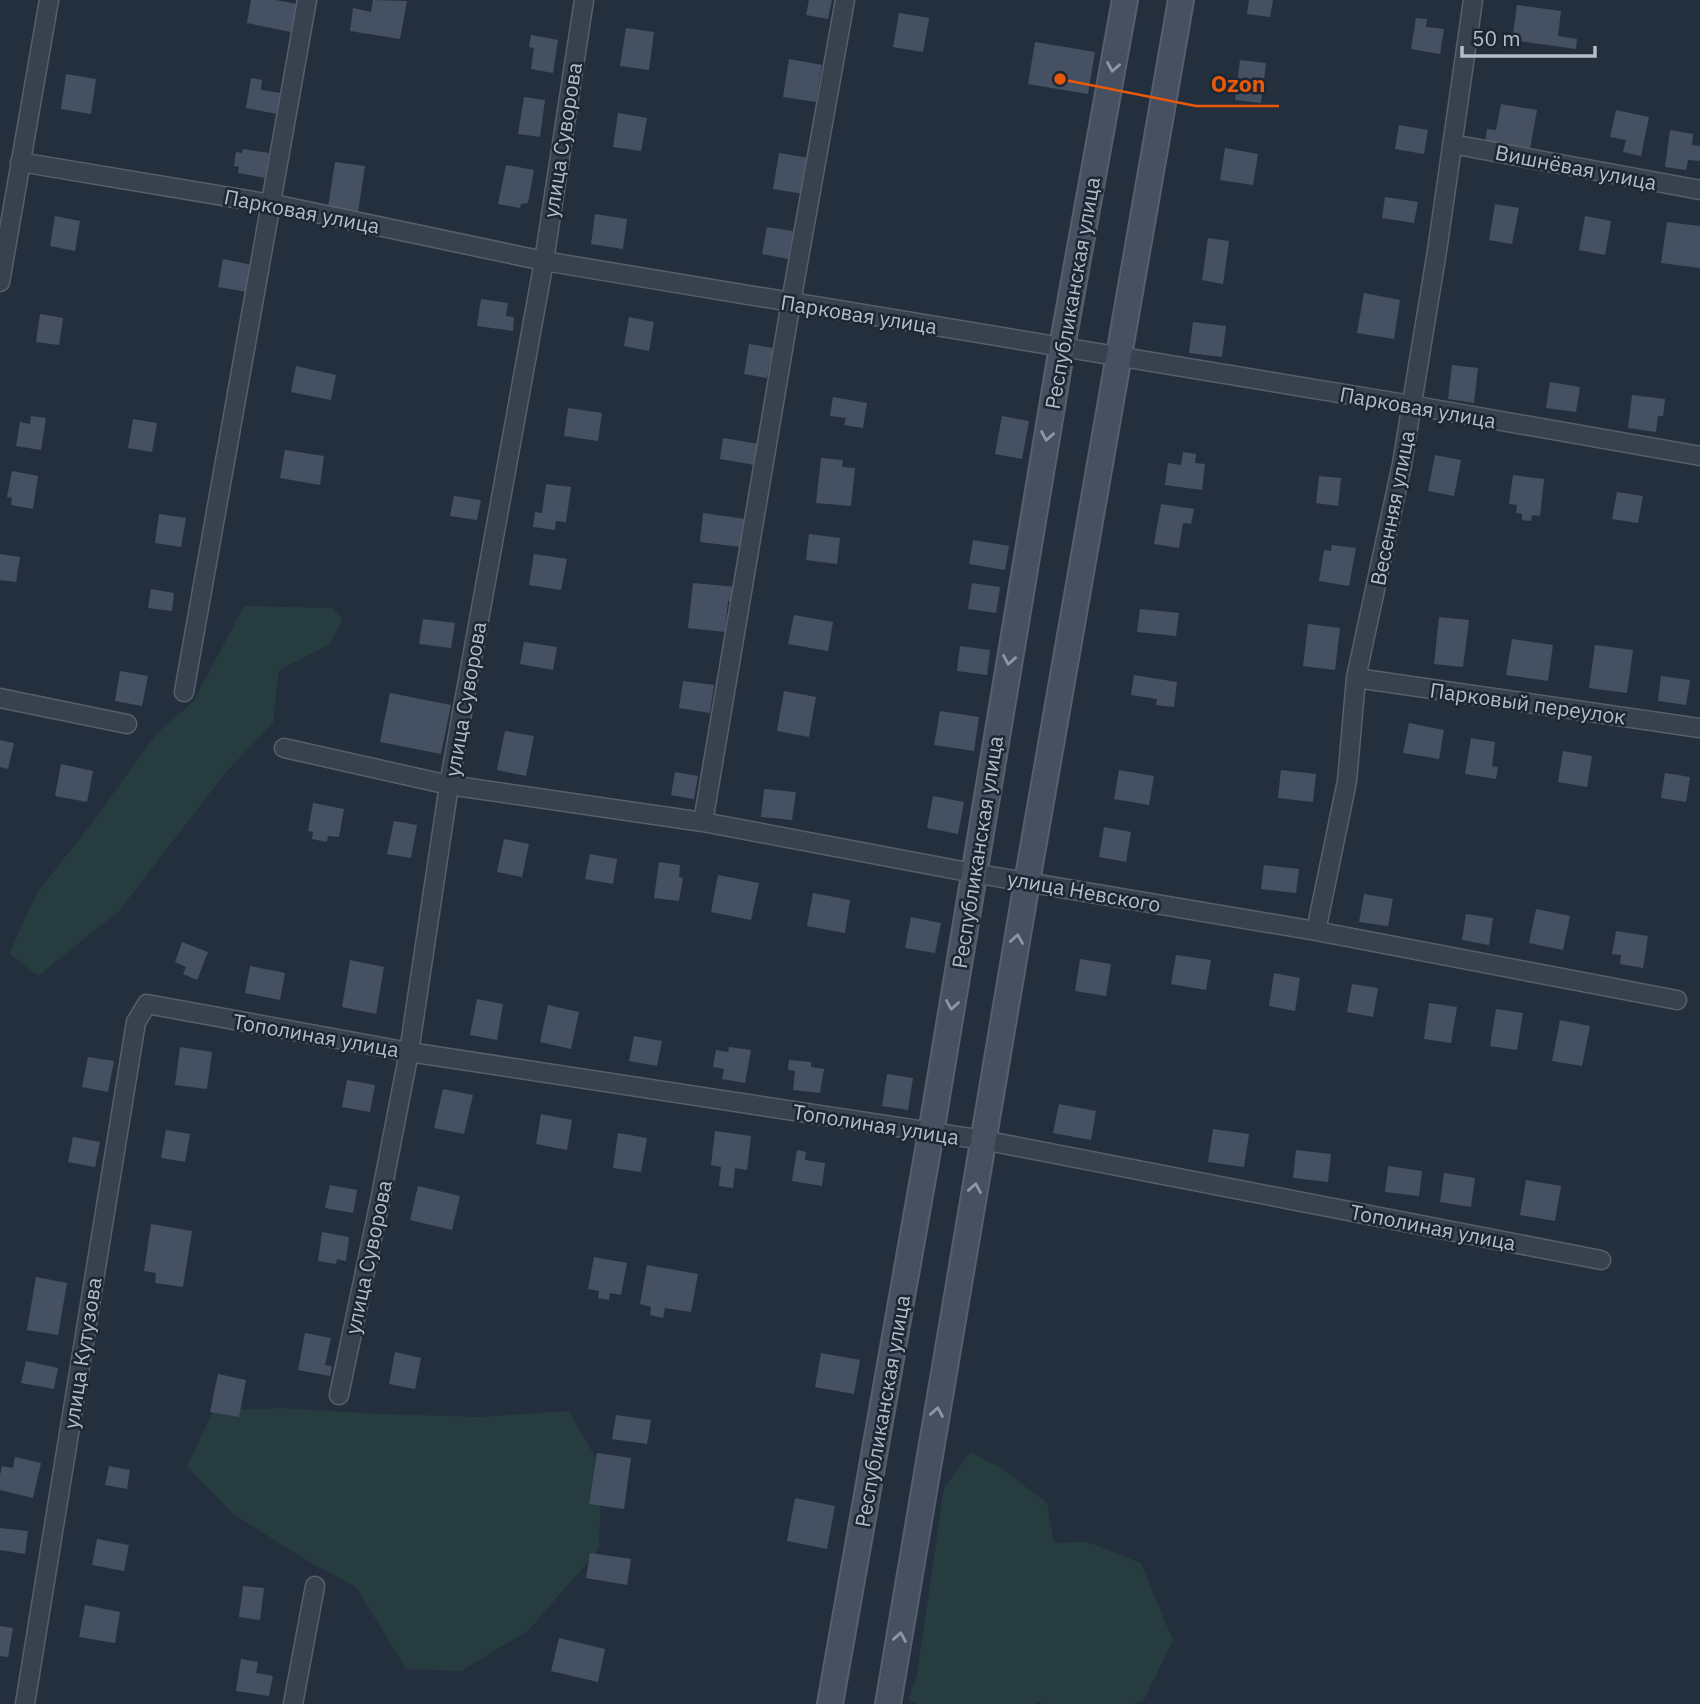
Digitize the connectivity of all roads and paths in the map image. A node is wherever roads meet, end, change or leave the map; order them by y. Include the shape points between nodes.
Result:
1 (49, 0) edge
2 (307, 0) edge
3 (584, 0) edge
4 (845, 0) edge
5 (1125, 0) edge
6 (1181, 0) edge
7 (1473, 0) edge
8 (1452, 144) junction
9 (20, 162) junction
10 (1700, 190) edge
11 (272, 204) junction
12 (544, 261) junction
13 (0, 282) edge
14 (791, 302) junction
15 (1062, 347) junction
16 (1119, 357) junction
17 (1411, 405) junction
18 (1700, 456) edge
19 (1356, 678) junction
20 (184, 692) dead end
21 (0, 698) edge
22 (127, 724) dead end
23 (1700, 728) edge
24 (284, 748) dead end
25 (449, 785) junction
26 (703, 822) junction
27 (973, 873) junction
28 (1027, 882) junction
29 (1317, 931) junction
30 (1677, 1000) dead end
31 (147, 1004) joint
32 (409, 1052) junction
33 (931, 1133) junction
34 (984, 1140) junction
35 (1601, 1260) dead end
36 (339, 1395) dead end
37 (315, 1586) dead end
38 (25, 1704) edge
39 (293, 1704) edge
40 (830, 1704) edge
41 (888, 1704) edge

1 - 9 street
2 - 11 street
3 - 12 street, улица Суворова
4 - 14 street
5 -> 15 street, Республиканская улица
6 - 16 street
7 - 8 street, Весенняя улица
8 - 10 street, Вишнёвая улица
8 - 17 street, Весенняя улица
9 - 11 street, Парковая улица
9 - 13 street
11 - 12 street, Парковая улица
11 - 20 street
12 - 14 street, Парковая улица
12 - 25 street, улица Суворова
14 - 15 street, Парковая улица
14 - 26 street
15 - 16 street, Парковая улица
15 -> 27 street, Республиканская улица
16 - 17 street, Парковая улица
16 - 28 street
17 - 18 street, Парковая улица
17 - 19 street, Весенняя улица
19 - 23 street, Парковый переулок
19 - 29 street, Весенняя улица via 1347,781
21 - 22 street
24 - 25 street, улица Невского
25 - 26 street, улица Невского
25 - 32 street, улица Суворова
26 - 27 street, улица Невского
27 - 28 street, улица Невского
27 -> 33 street, Республиканская улица
28 - 29 street, улица Невского
34 -> 28 street
29 - 30 street, улица Невского
31 - 32 street, Тополиная улица
31 - 38 street, улица Кутузова via 136,1022
32 - 33 street, Тополиная улица
32 - 36 street, улица Суворова
33 - 34 street, Тополиная улица
33 - 40 street, Республиканская улица
34 - 35 street, Тополиная улица
41 -> 34 street
37 - 39 street

